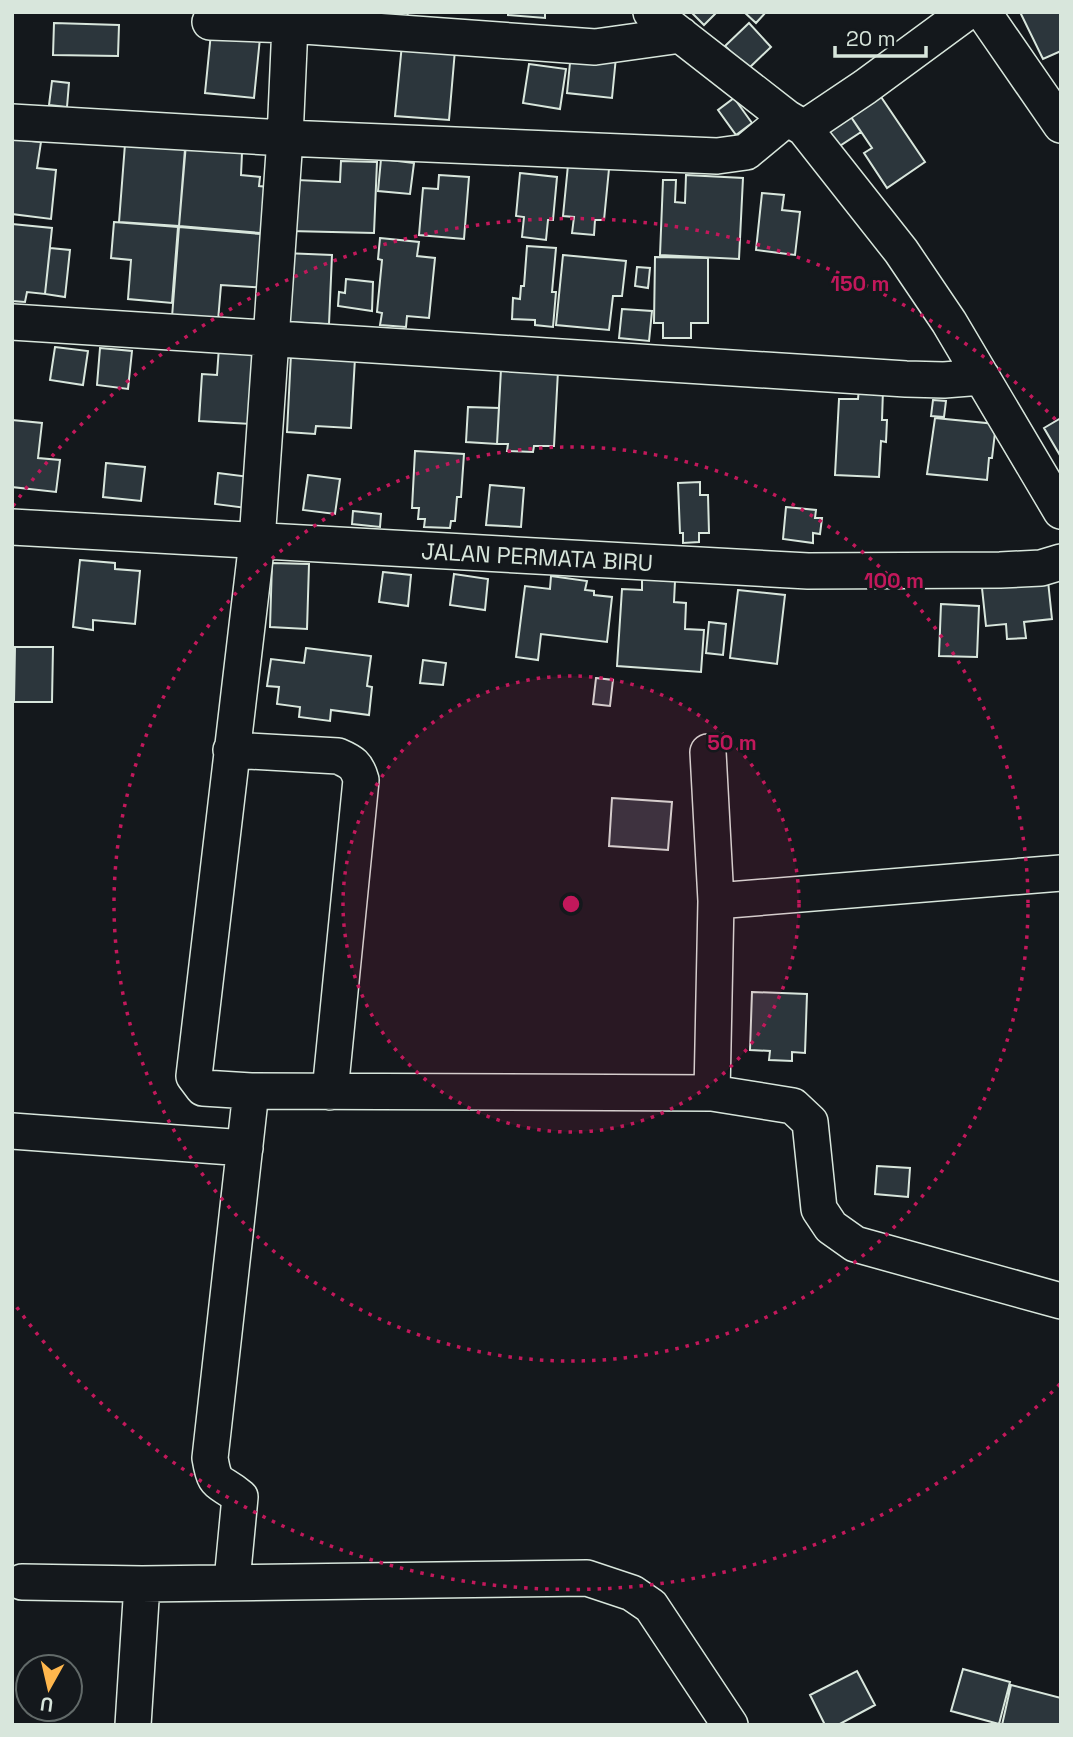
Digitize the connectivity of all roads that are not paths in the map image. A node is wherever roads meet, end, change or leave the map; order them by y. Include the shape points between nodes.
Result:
1 (651, 12) edge
2 (967, 12) edge
3 (982, 12) edge
4 (210, 22) dead end
5 (289, 25) junction
6 (681, 35) junction
7 (12, 122) edge
8 (796, 123) junction
9 (1061, 125) edge
10 (285, 138) junction
11 (12, 322) edge
12 (271, 340) junction
13 (982, 377) junction
14 (1061, 511) edge
15 (12, 527) edge
16 (257, 541) junction
17 (1061, 562) edge
18 (231, 750) junction
19 (708, 752) dead end
20 (1061, 873) edge
21 (716, 901) junction
22 (251, 1091) junction
23 (331, 1092) junction
24 (712, 1094) junction
25 (12, 1131) edge
26 (244, 1148) junction
27 (1061, 1301) edge
28 (232, 1581) junction
29 (22, 1582) dead end
30 (142, 1584) junction
31 (133, 1725) edge
32 (730, 1725) edge

1 - 6 street
2 - 8 street via 865,87
3 - 9 street
4 - 5 street
5 - 6 street via 595,47
5 - 10 street
6 - 8 street
7 - 10 street
8 - 10 street via 746,152 717,156
8 - 13 street via 901,251
10 - 12 street
11 - 12 street
12 - 13 street via 906,379
12 - 16 street
13 - 14 street
15 - 16 street, JALAN PERMATA BIRU
16 - 17 street, JALAN PERMATA BIRU via 808,571 1000,570
16 - 18 street
18 - 22 street via 194,1076 203,1088
18 - 23 street via 338,756 358,769 361,780
19 - 21 street
20 - 21 street
21 - 24 street
22 - 23 street
22 - 26 street
23 - 24 street
24 - 27 street via 793,1107 810,1122 819,1209 831,1227 855,1244
25 - 26 street
26 - 28 street via 210,1458 218,1484 240,1497
28 - 30 street
28 - 32 street via 587,1578 632,1593 651,1606
29 - 30 street
30 - 31 street

